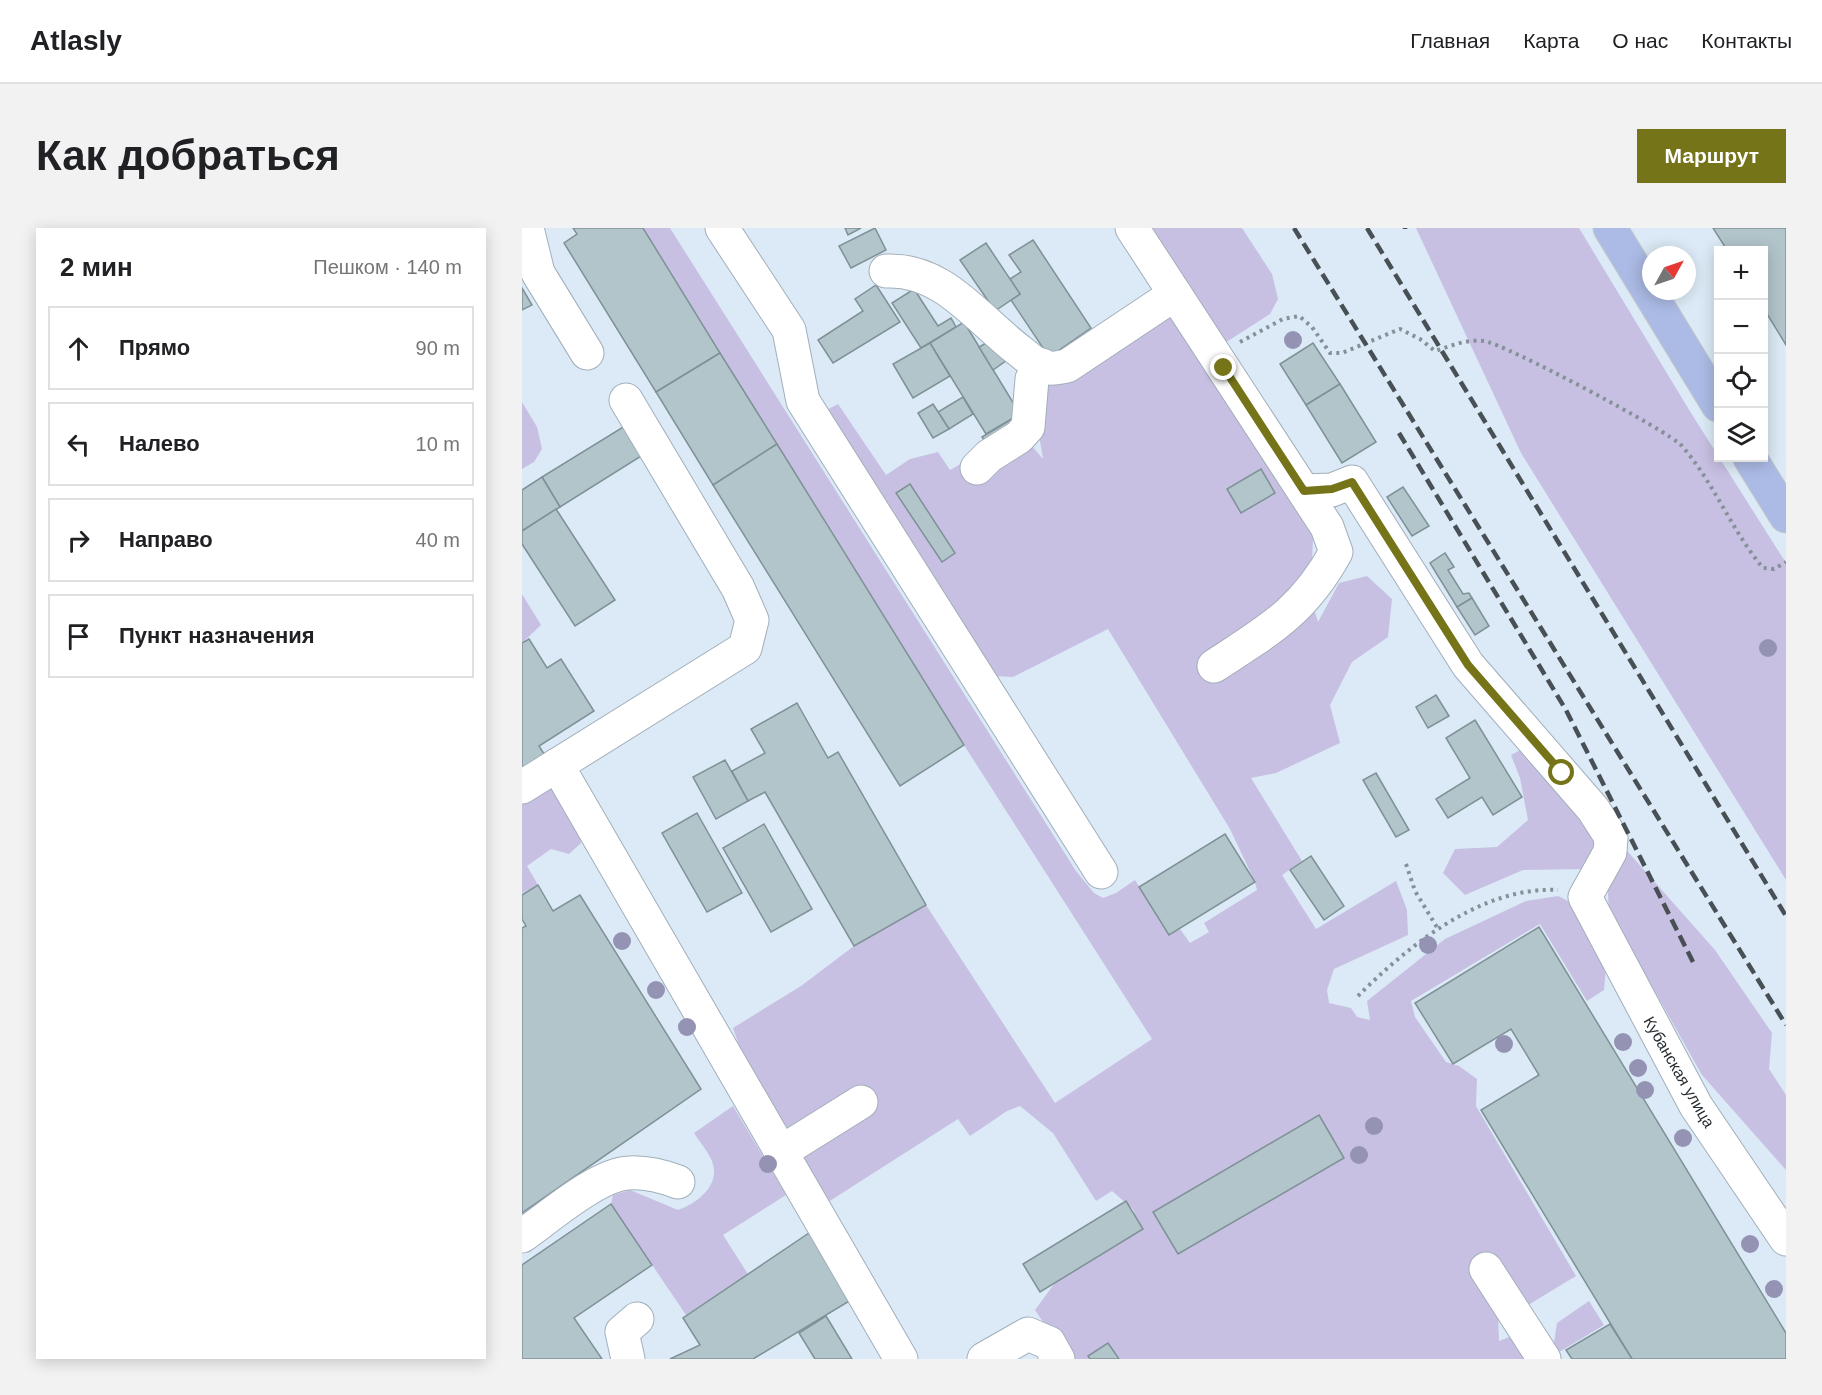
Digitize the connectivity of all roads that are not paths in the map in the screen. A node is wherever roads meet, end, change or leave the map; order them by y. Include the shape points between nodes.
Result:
1 (527, 228) edge
2 (722, 228) edge
3 (1132, 228) edge
4 (1610, 228) edge
5 (886, 272) dead end
6 (1175, 294) junction
7 (587, 353) dead end
8 (1042, 365) junction
9 (1714, 397) edge
10 (626, 400) dead end
11 (1752, 462) edge
12 (977, 468) dead end
13 (1304, 491) junction
14 (1786, 516) edge
15 (1214, 666) dead end
16 (557, 765) junction
17 (522, 787) edge
18 (1101, 872) dead end
19 (861, 1102) dead end
20 (781, 1152) junction
21 (678, 1182) dead end
22 (522, 1236) edge
23 (1786, 1239) edge
24 (1486, 1269) dead end
25 (637, 1319) dead end
26 (628, 1359) edge
27 (901, 1359) edge
28 (984, 1359) edge
29 (1058, 1359) edge
30 (1544, 1359) edge

1 - 7 street via 538,273
2 - 18 street via 789,330 802,401
3 - 6 street
4 - 9 main road
5 - 8 street via 905,270 937,282 974,309 1006,341
6 - 8 street via 1067,366
6 - 13 street
8 - 12 street via 1032,379 1028,428
10 - 16 street via 738,588 752,620 745,648
11 - 14 main road
13 - 15 street via 1327,527 1336,552 1319,583 1284,619
13 - 23 street, Кубанская улица via 1332,489 1352,482 1468,665 1593,809 1611,837 1610,852 1585,897 1696,1106
16 - 17 street
16 - 20 street
19 - 20 street
20 - 27 street
21 - 22 street via 657,1174 626,1172 601,1182
24 - 30 street
25 - 26 street via 622,1332
28 - 29 street via 1028,1334 1049,1343

